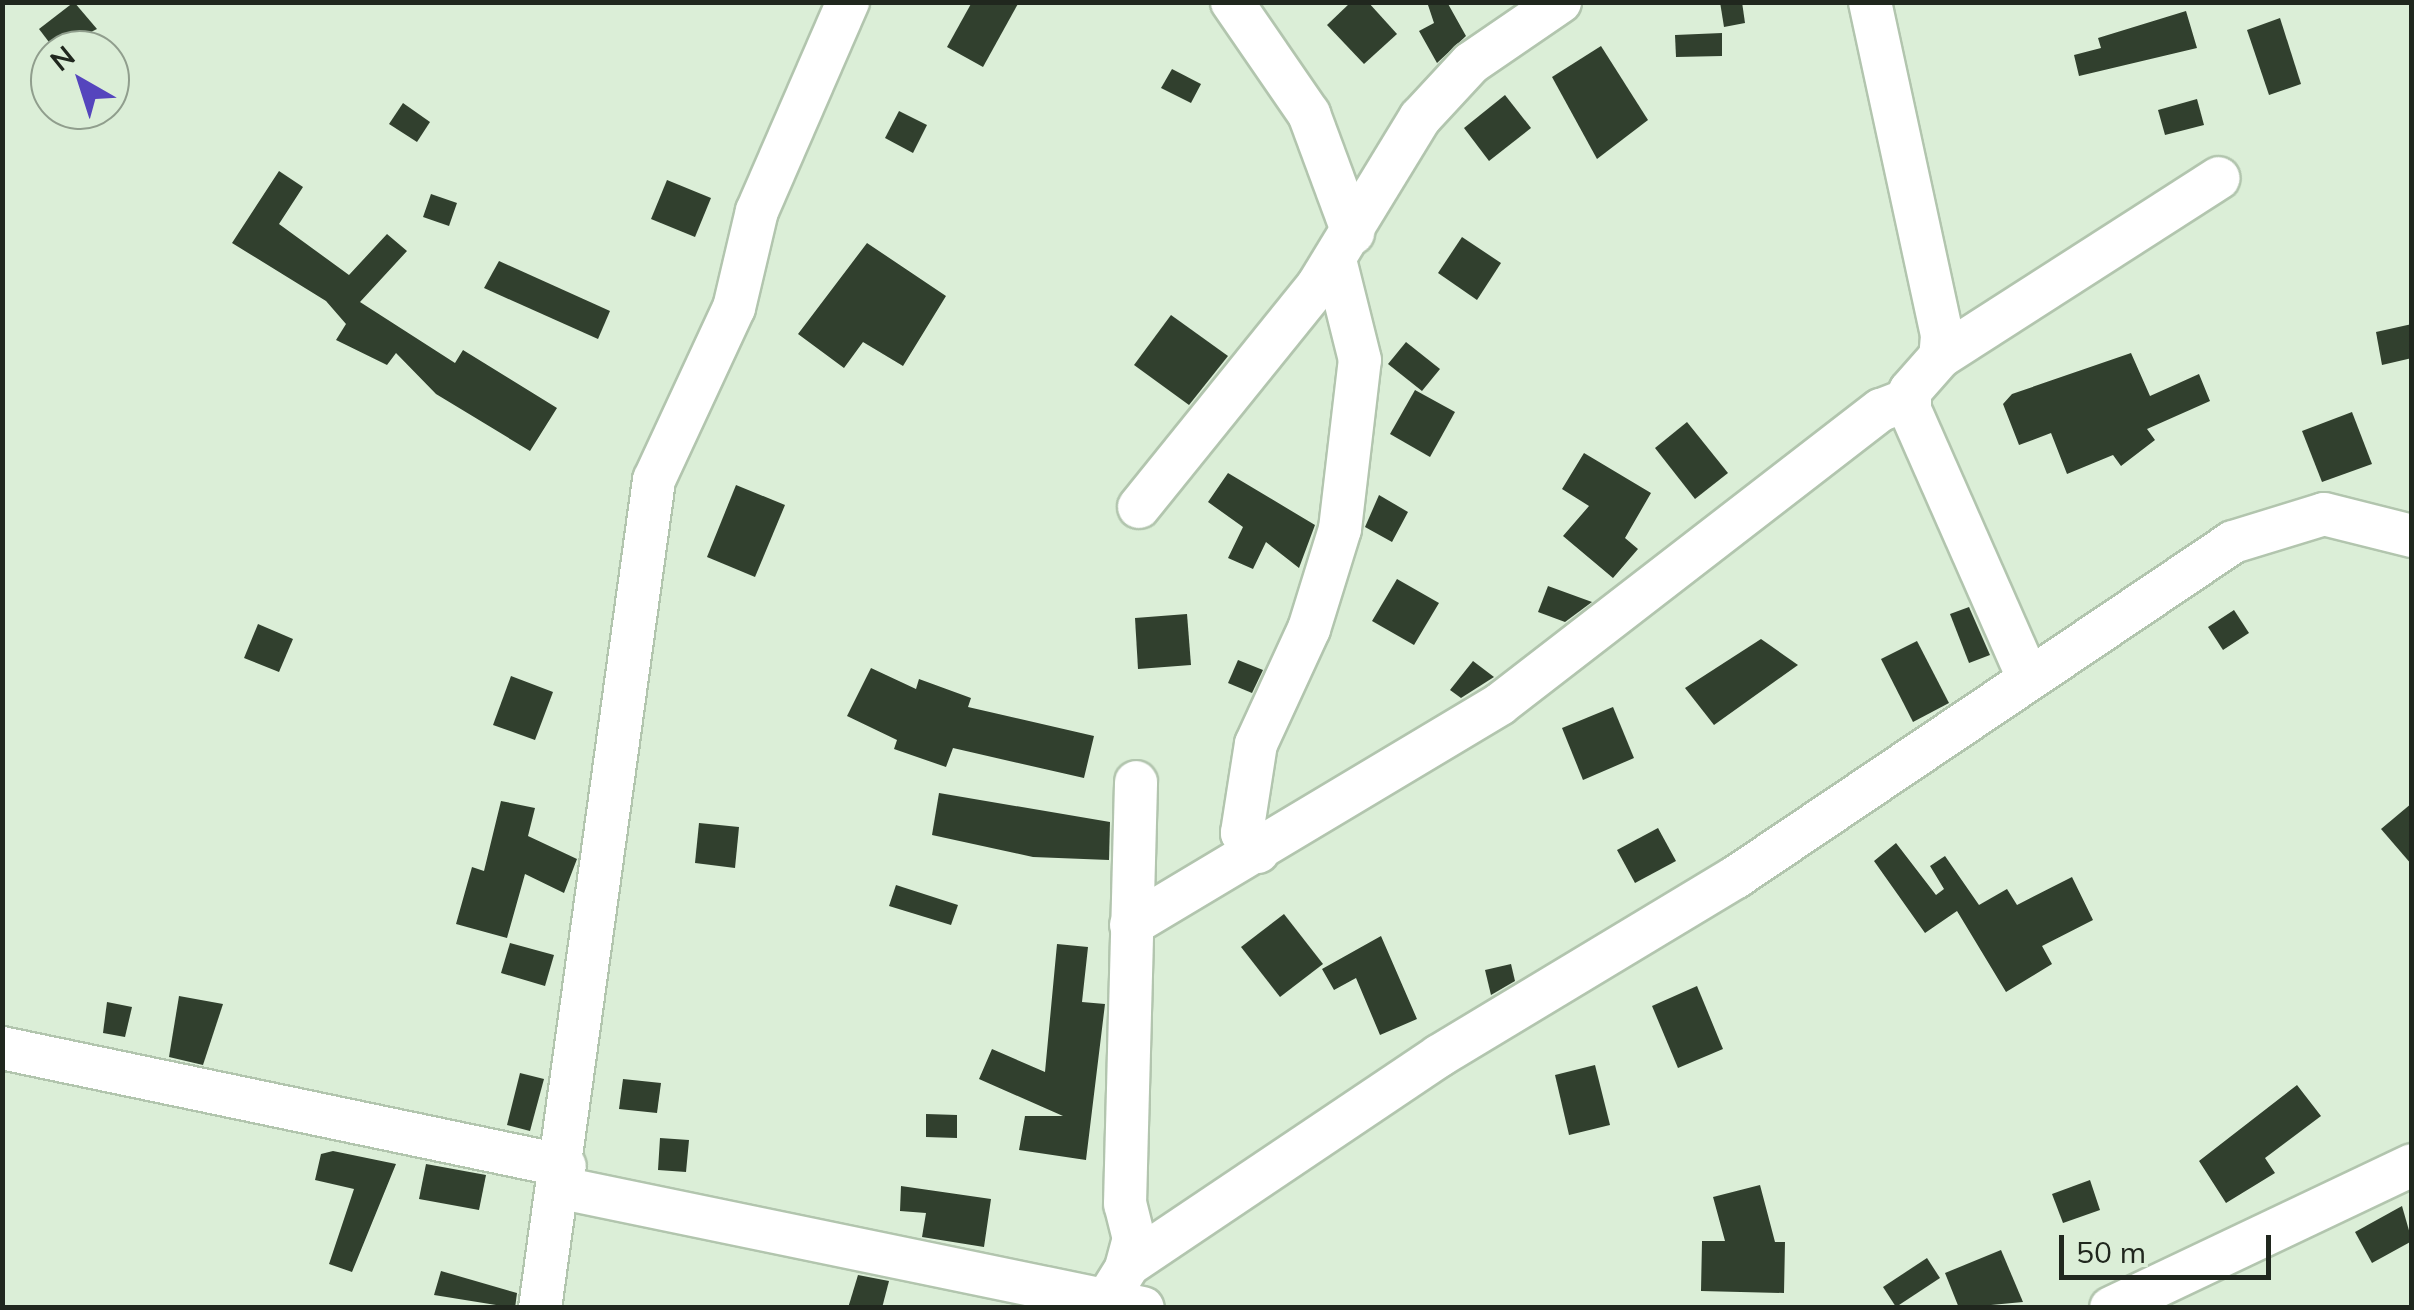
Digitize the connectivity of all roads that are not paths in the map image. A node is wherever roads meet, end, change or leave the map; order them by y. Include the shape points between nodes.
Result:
1 (848, 2) edge
2 (1232, 2) edge
3 (1560, 2) edge
4 (1870, 2) edge
5 (2219, 178) dead end
6 (1344, 246) junction
7 (1940, 357) junction
8 (1910, 399) junction
9 (1139, 507) dead end
10 (2412, 536) edge
11 (2028, 678) junction
12 (1136, 782) dead end
13 (1258, 852) junction
14 (1132, 926) junction
15 (2, 1048) edge
16 (2412, 1165) edge
17 (563, 1177) junction
18 (1126, 1291) edge
19 (540, 1308) edge
20 (2112, 1308) edge

1 - 17 street via 756,210 734,308 654,480
2 - 6 street via 1309,114
3 - 6 street via 1471,63 1420,118
4 - 7 street
5 - 7 street
6 - 9 street
6 - 13 street via 1360,360 1340,529 1309,629 1256,744 1242,833
7 - 8 street
8 - 11 street
8 - 13 street via 1881,410 1500,704
10 - 11 street via 2324,514 2263,528
11 - 18 street
12 - 14 street
13 - 14 street
14 - 18 street via 1125,1204 1134,1239
15 - 17 street
16 - 20 street
17 - 18 street
17 - 19 street

